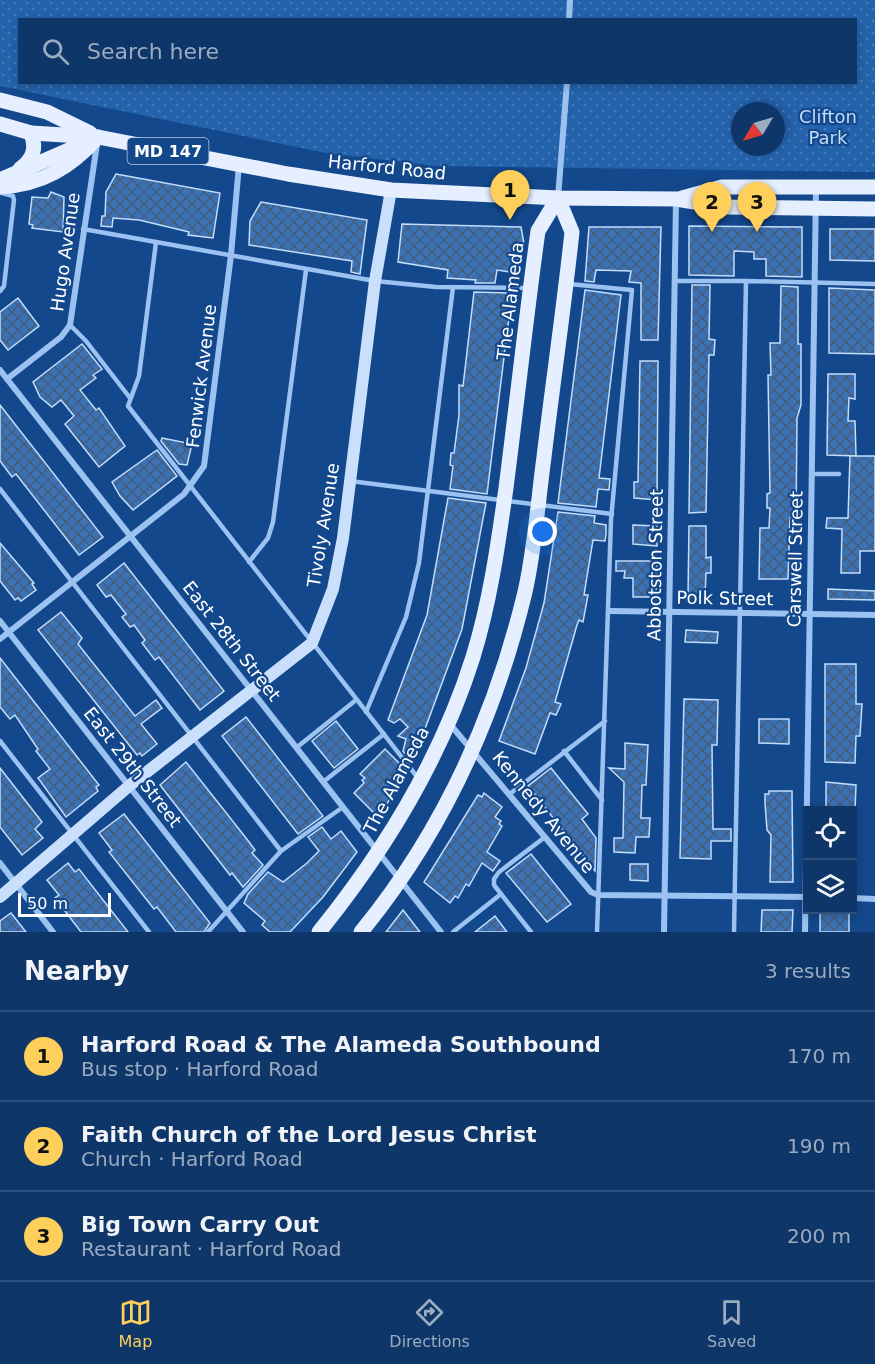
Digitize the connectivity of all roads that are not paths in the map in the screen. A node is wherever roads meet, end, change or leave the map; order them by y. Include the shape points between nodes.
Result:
1 (570, 0) edge
2 (569, 18) edge
3 (567, 84) edge
4 (0, 100) edge
5 (0, 124) edge
6 (31, 133) junction
7 (98, 137) junction
8 (239, 165) junction
9 (18, 171) junction
10 (0, 180) edge
11 (816, 186) junction
12 (0, 187) edge
13 (875, 187) edge
14 (391, 190) junction
15 (0, 192) edge
16 (558, 198) junction
17 (676, 199) junction
18 (816, 209) junction
19 (875, 209) edge
20 (83, 229) junction
21 (156, 242) junction
22 (231, 255) junction
23 (306, 270) junction
24 (375, 281) junction
25 (675, 281) junction
26 (746, 281) junction
27 (814, 283) junction
28 (566, 284) junction
29 (875, 284) edge
30 (453, 287) junction
31 (530, 288) junction
32 (0, 291) edge
33 (70, 325) junction
34 (0, 369) edge
35 (7, 379) junction
36 (130, 398) junction
37 (812, 474) junction
38 (839, 474) dead end
39 (350, 481) junction
40 (191, 488) junction
41 (0, 489) edge
42 (428, 491) junction
43 (504, 502) junction
44 (538, 506) junction
45 (612, 514) junction
46 (131, 536) junction
47 (249, 562) junction
48 (72, 582) junction
49 (610, 611) junction
50 (669, 612) junction
51 (740, 613) junction
52 (810, 614) junction
53 (875, 615) edge
54 (0, 621) edge
55 (9, 632) junction
56 (0, 639) edge
57 (312, 643) junction
58 (252, 691) junction
59 (356, 700) junction
60 (366, 712) junction
61 (606, 721) junction
62 (448, 723) junction
63 (384, 734) junction
64 (192, 737) junction
65 (0, 741) edge
66 (296, 747) junction
67 (474, 750) junction
68 (564, 751) junction
69 (323, 782) junction
70 (422, 782) junction
71 (129, 786) junction
72 (511, 793) junction
73 (602, 800) junction
74 (343, 807) junction
75 (73, 834) junction
76 (545, 837) junction
77 (281, 851) junction
78 (379, 853) junction
79 (807, 860) edge
80 (0, 863) edge
81 (401, 881) junction
82 (16, 884) junction
83 (501, 894) junction
84 (598, 895) junction
85 (665, 896) junction
86 (734, 896) junction
87 (0, 897) edge
88 (803, 897) edge
89 (857, 898) edge
90 (875, 899) edge
91 (226, 911) junction
92 (806, 914) edge
93 (53, 932) edge
94 (150, 932) edge
95 (208, 932) edge
96 (243, 932) edge
97 (319, 932) edge
98 (361, 932) edge
99 (441, 932) edge
100 (453, 932) edge
101 (531, 932) edge
102 (597, 932) edge
103 (664, 932) edge
104 (734, 932) edge
105 (805, 932) edge

1 - 2 street
3 - 16 street
4 - 7 main road, Harford Road via 47,112
5 - 6 main road, Harford Road / MD 147
6 - 7 main road, Harford Road / MD 147
6 - 9 main road via 32,155
7 - 8 main road, Harford Road / MD 147
7 - 9 main road
7 - 12 main road via 81,156 56,173
7 - 20 street, Hugo Avenue
8 - 14 main road, Harford Road / MD 147
8 - 22 street, Fenwick Avenue
9 - 10 main road
11 - 13 main road, Harford Road / MD 147
11 - 17 main road, Harford Road / MD 147 via 722,187
11 - 18 street, Carswell Street
14 - 16 main road, Harford Road / MD 147
14 - 24 street, Tivoly Avenue
15 - 32 lane via 14,200 4,286
16 - 17 main road, Harford Road / MD 147
16 - 28 main road via 572,232
16 - 31 main road, The Alameda via 538,231
17 - 18 main road, Harford Road / MD 147 via 725,207
17 - 25 street, Abbotston Street
18 - 19 main road, Harford Road / MD 147
18 - 27 street, Carswell Street
20 - 21 lane
20 - 33 street, Hugo Avenue
21 - 22 lane
21 - 36 lane via 139,376
22 - 23 lane
22 - 40 street, Fenwick Avenue via 204,466
23 - 24 lane
23 - 47 lane via 273,522 268,538
24 - 30 lane
24 - 39 street, Tivoly Avenue
25 - 26 lane
25 - 50 street, Abbotston Street
26 - 27 lane
26 - 51 lane
27 - 29 lane
27 - 37 street, Carswell Street
28 - 44 main road
28 - 45 lane via 632,290
30 - 31 lane
30 - 42 lane
31 - 43 main road, The Alameda
33 - 35 street, Hugo Avenue via 61,337
33 - 36 lane
34 - 35 street, East 28th Street
35 - 46 street, East 28th Street
36 - 40 lane via 128,406
37 - 38 lane
37 - 52 street, Carswell Street
39 - 42 lane
39 - 57 street, Tivoly Avenue via 333,589
40 - 46 street, Fenwick Avenue
40 - 47 lane
41 - 48 lane
42 - 43 lane
42 - 60 lane via 419,563 406,617
43 - 44 lane
43 - 62 main road, The Alameda via 480,629
44 - 45 lane
44 - 67 main road via 520,611
45 - 49 lane
46 - 48 street, Fenwick Avenue
46 - 58 street, East 28th Street
47 - 57 lane
48 - 55 street, Fenwick Avenue
48 - 64 lane
49 - 50 street, Polk Street
49 - 61 lane
50 - 51 street, Polk Street
50 - 85 street, Abbotston Street
51 - 52 street, Polk Street
51 - 86 lane
52 - 53 street, Polk Street
52 - 79 street, Carswell Street
54 - 55 street, East 29th Street
55 - 56 street, Fenwick Avenue
55 - 71 street, East 29th Street
57 - 58 street
57 - 59 lane
58 - 64 street
58 - 66 street, East 28th Street
59 - 60 lane
59 - 66 lane
60 - 63 lane
61 - 68 lane
61 - 73 lane
62 - 67 street, Kennedy Avenue
62 - 70 main road, The Alameda
63 - 69 lane
63 - 70 lane
64 - 71 street
64 - 77 lane
65 - 75 lane
66 - 69 street, East 28th Street
67 - 72 street, Kennedy Avenue
67 - 81 main road via 453,795
68 - 72 lane
68 - 73 lane
69 - 74 street, East 28th Street
70 - 78 main road, The Alameda
71 - 75 street
71 - 91 street, East 29th Street
72 - 76 street, Kennedy Avenue
73 - 84 lane
74 - 77 lane
74 - 78 street, East 28th Street
75 - 82 street
75 - 94 lane
76 - 83 lane via 499,872 494,885
76 - 84 street, Kennedy Avenue via 585,886
77 - 91 lane
78 - 81 street, East 28th Street
78 - 97 main road, The Alameda
80 - 82 street
81 - 98 main road
81 - 99 street, East 28th Street
82 - 87 street
82 - 93 street
83 - 100 lane
83 - 101 lane
84 - 85 street, Kennedy Avenue
84 - 102 lane
85 - 86 street, Kennedy Avenue
85 - 103 street, Abbotston Street
86 - 88 street, Kennedy Avenue
86 - 104 lane
89 - 90 street
91 - 95 lane
91 - 96 street, East 29th Street
92 - 105 street, Carswell Street

